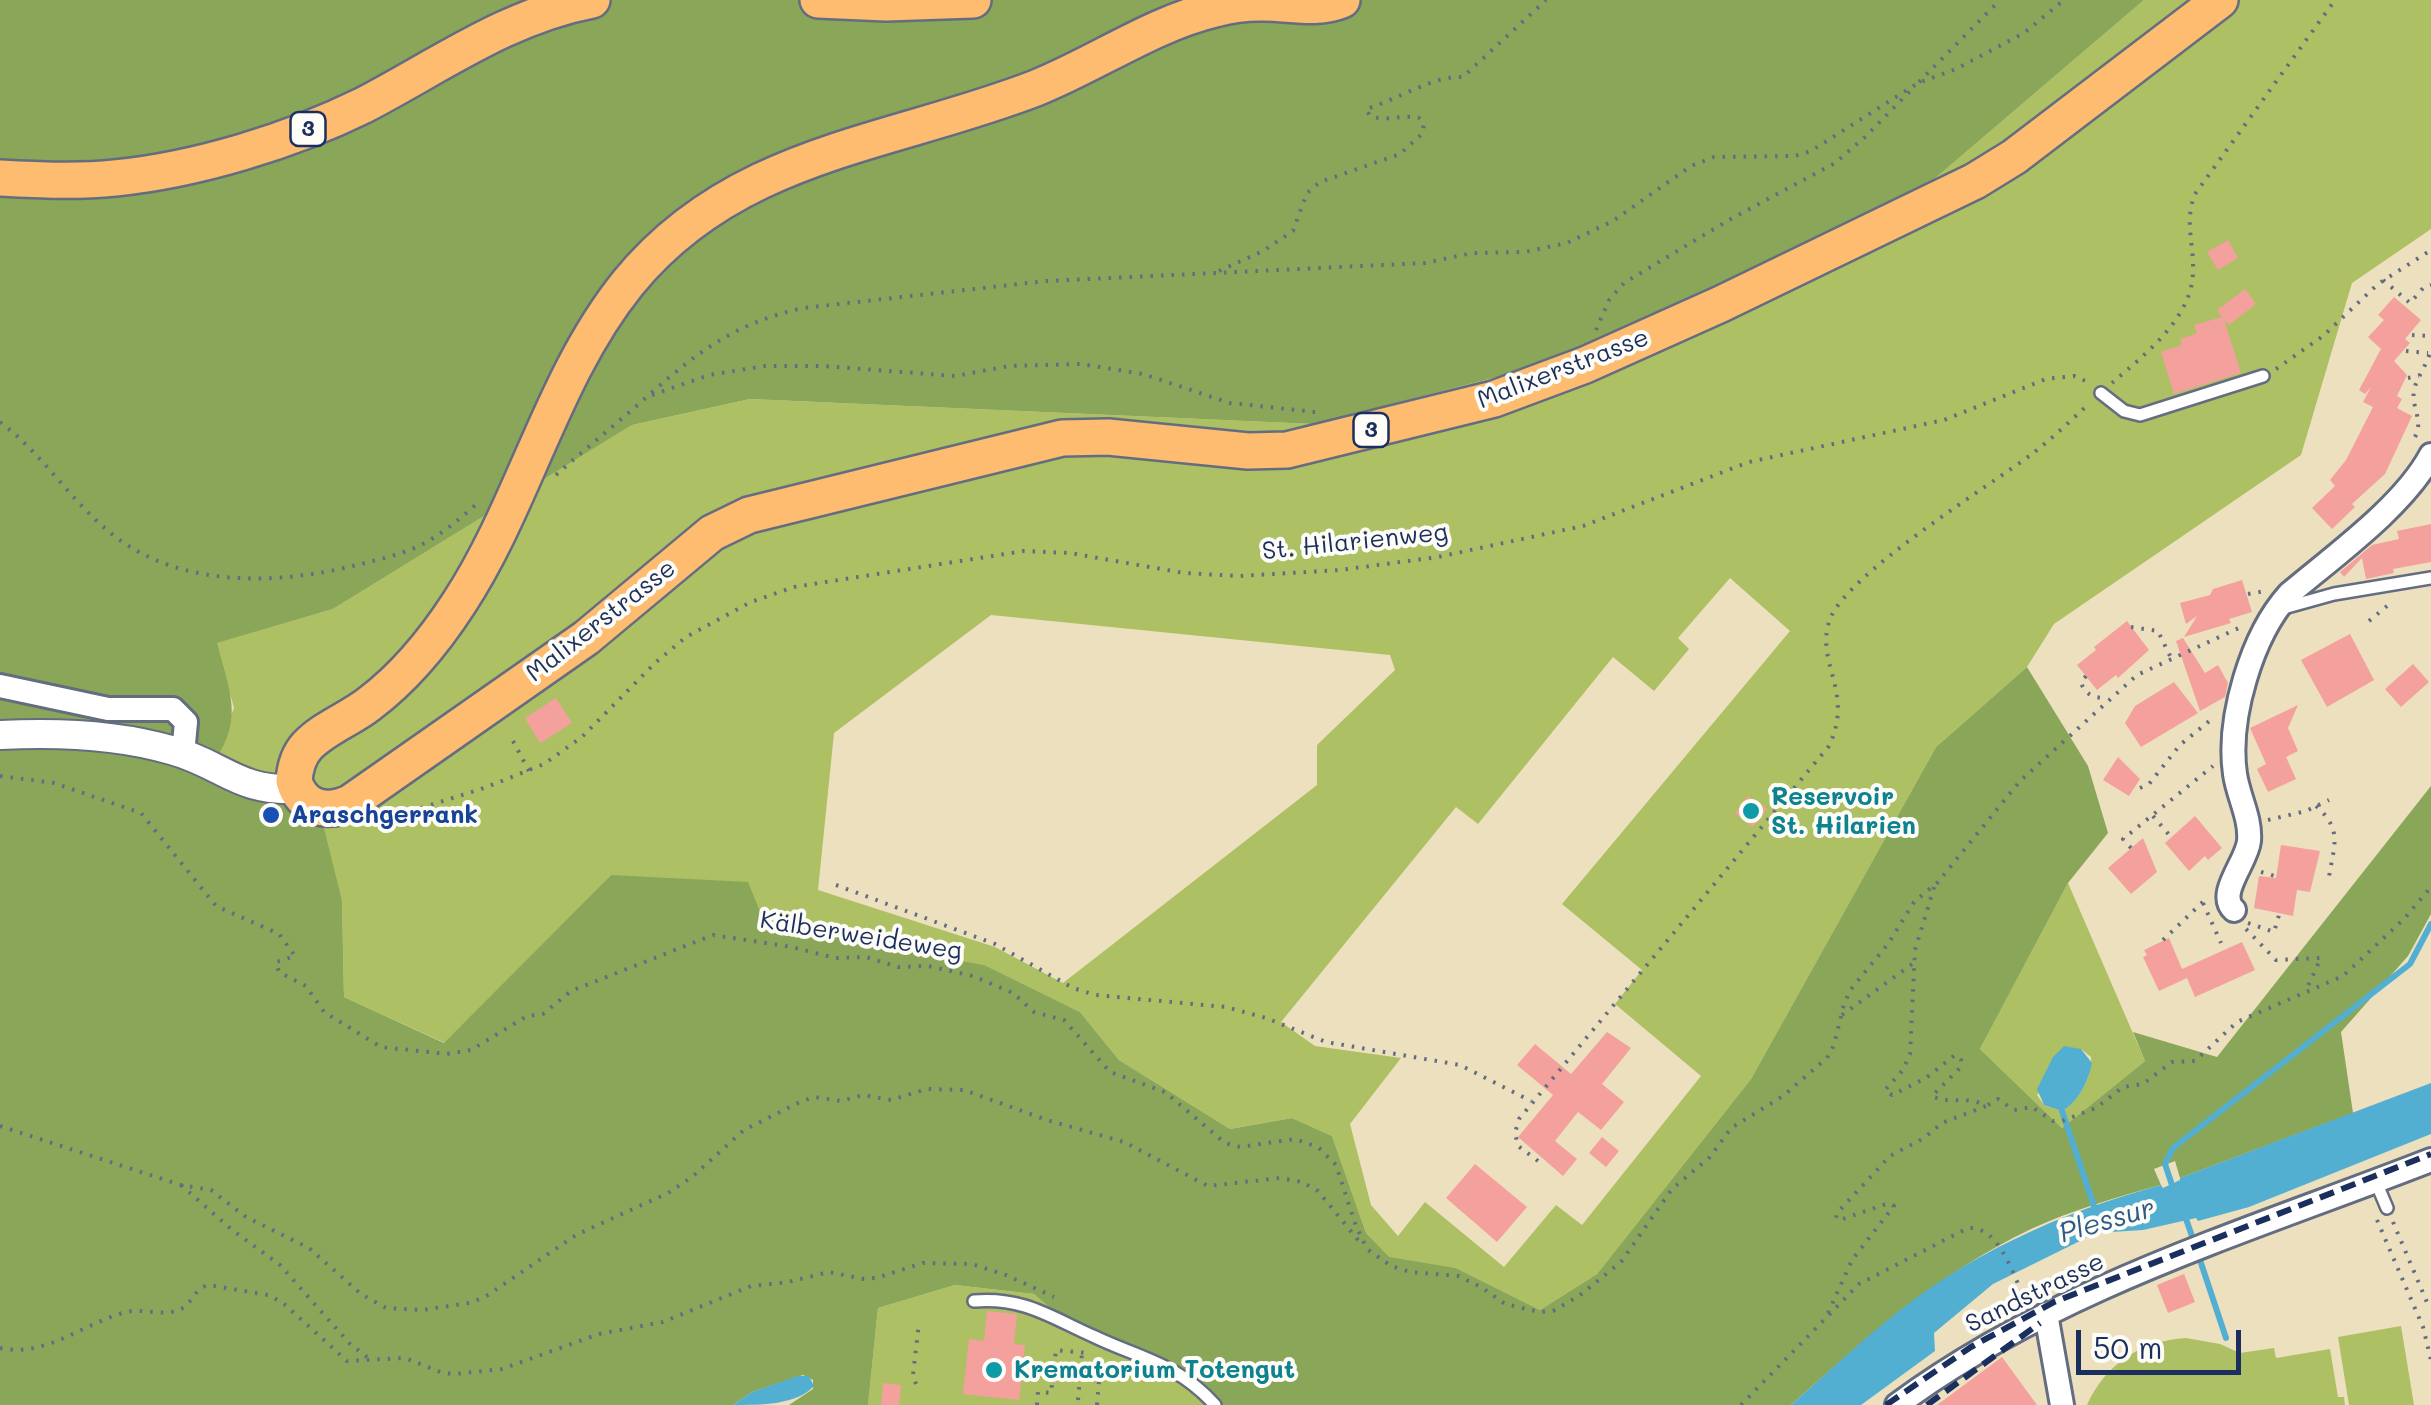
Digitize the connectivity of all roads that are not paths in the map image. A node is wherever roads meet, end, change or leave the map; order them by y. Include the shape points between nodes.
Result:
1 (592, 0) edge
2 (818, 0) edge
3 (973, 0) edge
4 (1342, 0) edge
5 (2220, 0) edge
6 (0, 178) edge
7 (2263, 376) road end
8 (2101, 393) road end
9 (2420, 452) edge
10 (2431, 578) edge
11 (2272, 615) junction
12 (0, 686) edge
13 (0, 734) edge
14 (183, 754) junction
15 (296, 789) junction
16 (2231, 901) road end
17 (2431, 1160) edge
18 (2376, 1182) junction
19 (2382, 1211) road end
20 (974, 1301) dead end
21 (2046, 1314) junction
22 (1215, 1405) edge
23 (1897, 1405) edge
24 (2062, 1405) edge

1 - 6 main road, 3 via 501,29 357,108 263,144 114,178
2 - 3 main road
4 - 15 main road via 1245,4 1193,15 1049,83 823,154 721,201 658,250 609,309 580,359 537,482 441,629 382,694 303,751
5 - 15 main road, Malixerstrasse / 3 via 1985,176 1585,366 1494,398 1307,446 1248,451 1062,438 749,515 712,534 586,638 350,803 318,808
7 - 8 lane via 2140,414 2124,412
9 - 11 street via 2414,483
10 - 11 lane via 2334,594
11 - 16 street via 2250,665 2234,752 2249,840
12 - 14 street via 95,707 173,709 186,722
13 - 14 street via 94,736
14 - 15 street via 260,789
17 - 18 street, Sandstrasse
18 - 19 lane
18 - 21 street, Sandstrasse
20 - 22 lane via 1002,1300 1060,1317 1172,1368
21 - 23 street, Sandstrasse
21 - 24 street

